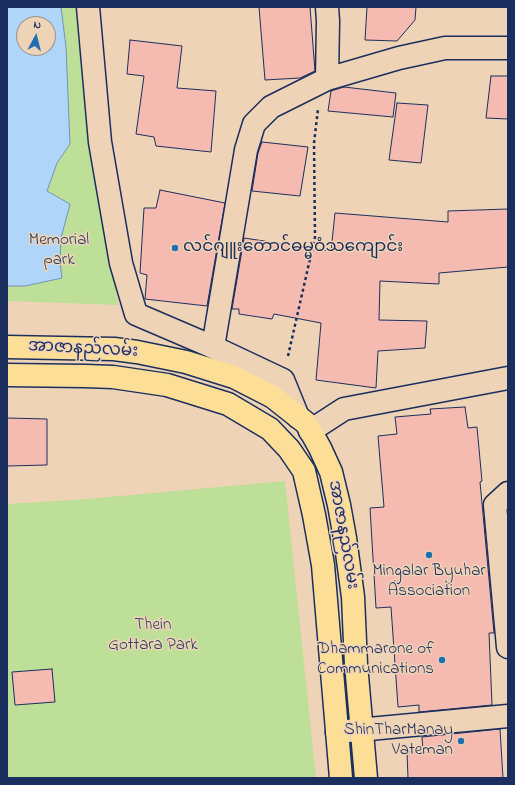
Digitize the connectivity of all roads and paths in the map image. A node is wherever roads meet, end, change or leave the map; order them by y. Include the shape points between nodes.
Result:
1 (88, 7) edge
2 (327, 7) edge
3 (508, 48) edge
4 (327, 79) junction
5 (7, 347) edge
6 (213, 347) junction
7 (114, 349) junction
8 (7, 375) edge
9 (113, 378) junction
10 (508, 378) edge
11 (283, 380) junction
12 (304, 424) junction
13 (508, 493) edge
14 (508, 647) edge
15 (508, 716) edge
16 (361, 730) junction
17 (337, 732) junction
18 (341, 778) edge
19 (366, 778) edge

1 - 6 street via 100,142 121,263 136,314
2 - 4 street
3 - 4 street via 446,48 399,58
4 - 6 street via 271,107 254,124 246,150
4 - 11 path via 319,97 314,143 315,238
5 - 7 main road, အာဇာနည်လမ်း
6 - 11 street
7 - 9 main road
7 - 12 main road, အာဇာနည်လမ်း via 186,362 234,377 273,397
8 - 9 main road, အာဇာနည်လမ်း
9 - 17 main road, အာဇာနည်လမ်း via 167,385 228,404 270,429 289,449 304,471 323,565
10 - 12 street via 344,409
11 - 12 street
12 - 16 main road, အာဇာနည်လမ်း via 331,472 340,511 353,597
13 - 14 street via 495,506
15 - 16 street
16 - 17 street
16 - 19 main road, အာဇာနည်လမ်း
17 - 18 main road, အာဇာနည်လမ်း

